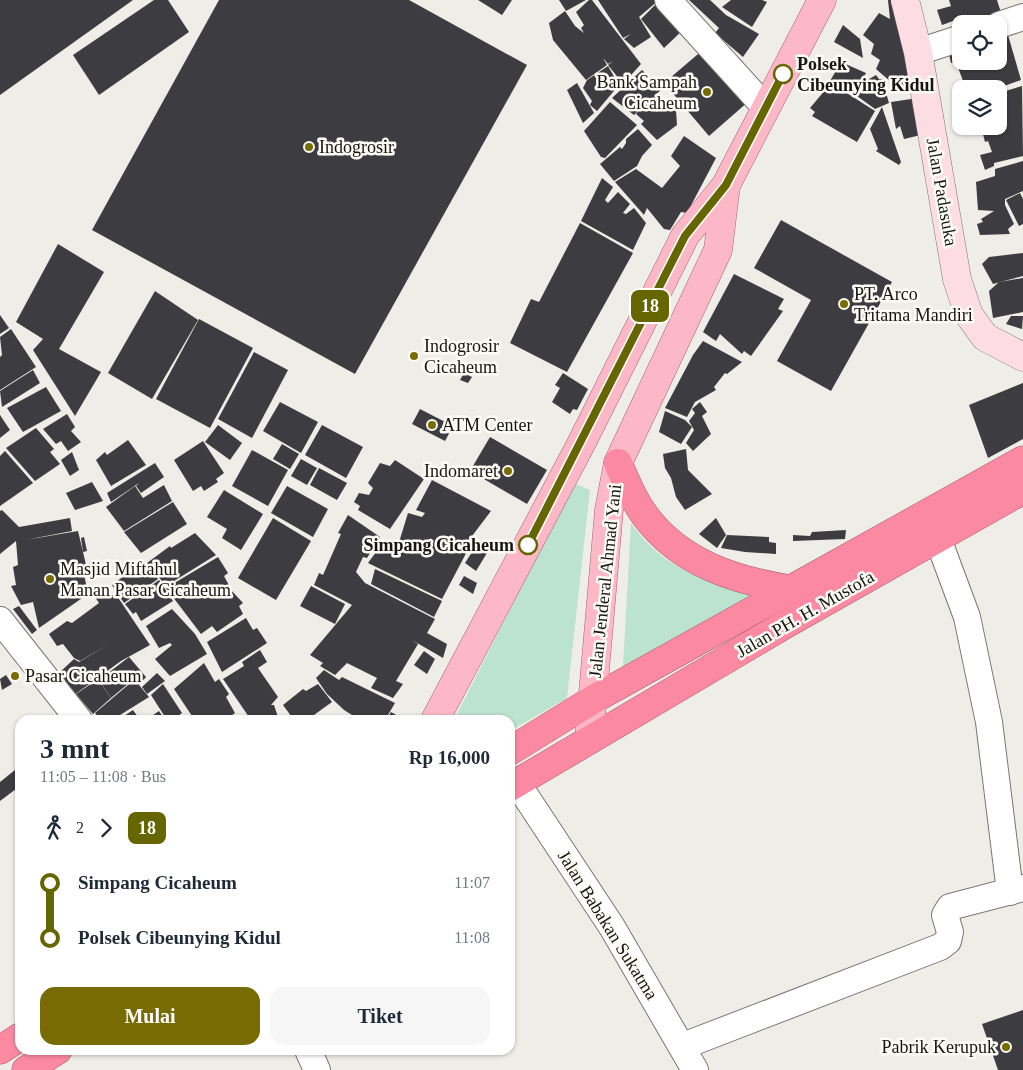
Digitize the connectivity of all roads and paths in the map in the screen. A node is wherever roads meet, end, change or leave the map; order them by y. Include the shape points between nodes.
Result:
1 (668, 0) edge
2 (822, 0) edge
3 (906, 0) edge
4 (1023, 17) edge
5 (1007, 22) edge
6 (952, 41) edge
7 (918, 52) junction
8 (765, 108) junction
9 (726, 185) junction
10 (1023, 357) edge
11 (581, 444) junction
12 (1023, 460) edge
13 (618, 463) junction
14 (1023, 490) edge
15 (938, 539) junction
16 (789, 589) junction
17 (0, 620) edge
18 (594, 699) junction
19 (75, 715) edge
20 (439, 715) edge
21 (589, 739) junction
22 (515, 748) edge
23 (515, 784) edge
24 (515, 788) edge
25 (1017, 890) edge
26 (15, 1040) edge
27 (683, 1046) junction
28 (0, 1050) edge
29 (50, 1055) edge
30 (310, 1055) edge
31 (26, 1070) edge
32 (317, 1070) edge
33 (695, 1070) edge

1 - 8 street
2 - 8 main road, Jalan Jenderal Ahmad Yani
3 - 7 street, Jalan Padasuka
4 - 5 street
6 - 7 street
7 - 10 street, Jalan Padasuka via 957,279 969,315 985,338
8 - 9 main road, Jalan Jenderal Ahmad Yani
9 - 11 main road, Jalan Jenderal Ahmad Yani via 685,236
9 - 13 main road, Jalan Jenderal Ahmad Yani via 718,250
11 - 13 main road
11 - 20 main road, Jalan Jenderal Ahmad Yani
12 - 16 highway, Jalan PH. H. Mustofa
13 - 16 highway via 646,517 683,553 736,578
13 - 18 main road, Jalan Jenderal Ahmad Yani via 609,510
14 - 15 highway, Jalan PH. H. Mustofa
15 - 21 highway, Jalan PH. H. Mustofa
15 - 25 street via 967,617 989,722
16 - 18 highway, Jalan PH. H. Mustofa
17 - 19 street
18 - 21 main road, Jalan Jenderal Ahmad Yani
18 - 22 highway, Jalan Jenderal Ahmad Yani
21 - 23 highway
24 - 27 street, Jalan Babakan Sukatma via 612,927
25 - 27 street via 950,907 945,914 950,932 948,941 940,947
26 - 28 highway
27 - 33 street, Jalan Babakan Sukatma
29 - 31 highway
30 - 32 street

